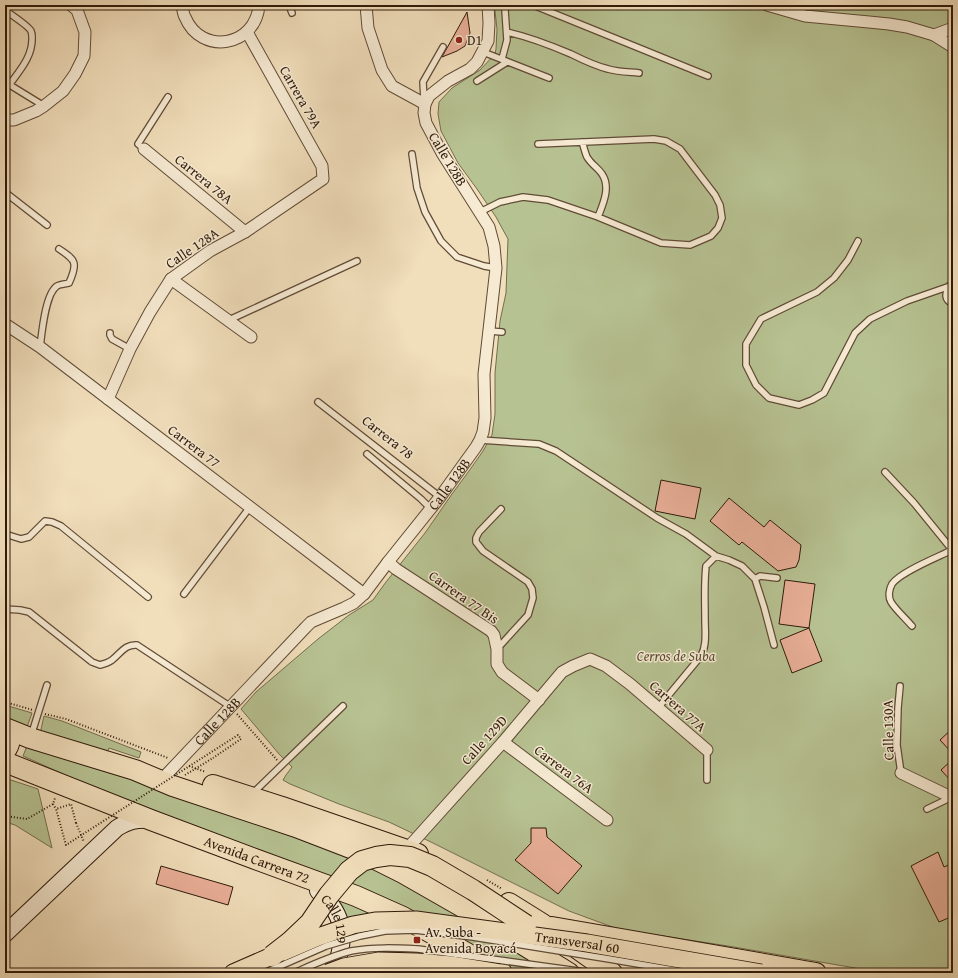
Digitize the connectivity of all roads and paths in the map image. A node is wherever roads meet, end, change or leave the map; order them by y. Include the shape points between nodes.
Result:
1 (182, 5) edge
2 (259, 5) edge
3 (289, 5) edge
4 (366, 5) edge
5 (488, 5) edge
6 (507, 5) edge
7 (534, 5) edge
8 (767, 5) edge
9 (74, 8) edge
10 (5, 10) edge
11 (292, 12) dead end
12 (953, 28) edge
13 (247, 32) junction
14 (506, 32) junction
15 (934, 35) junction
16 (443, 47) dead end
17 (953, 47) edge
18 (483, 52) junction
19 (504, 60) junction
20 (639, 72) dead end
21 (708, 76) dead end
22 (549, 78) dead end
23 (477, 82) dead end
24 (8, 83) edge
25 (168, 97) dead end
26 (425, 104) junction
27 (44, 106) junction
28 (5, 120) edge
29 (582, 142) junction
30 (538, 144) dead end
31 (144, 149) joint
32 (412, 154) dead end
33 (323, 179) joint
34 (5, 192) edge
35 (480, 212) junction
36 (598, 217) junction
37 (47, 225) dead end
38 (245, 232) junction
39 (858, 242) dead end
40 (59, 249) dead end
41 (357, 261) dead end
42 (496, 268) junction
43 (171, 279) junction
44 (951, 286) edge
45 (953, 304) edge
46 (229, 321) junction
47 (5, 324) edge
48 (489, 331) junction
49 (502, 332) dead end
50 (110, 333) dead end
51 (251, 337) dead end
52 (40, 347) junction
53 (130, 349) junction
54 (108, 399) junction
55 (318, 402) dead end
56 (480, 440) junction
57 (367, 454) dead end
58 (885, 472) dead end
59 (440, 497) junction
60 (250, 507) junction
61 (430, 508) junction
62 (502, 509) dead end
63 (5, 534) edge
64 (953, 550) edge
65 (716, 556) junction
66 (388, 562) junction
67 (777, 578) dead end
68 (755, 579) junction
69 (184, 594) dead end
70 (364, 594) junction
71 (148, 597) dead end
72 (5, 609) edge
73 (912, 626) dead end
74 (774, 645) dead end
75 (497, 649) junction
76 (590, 659) joint
77 (47, 685) dead end
78 (900, 686) dead end
79 (538, 700) junction
80 (343, 706) dead end
81 (230, 707) junction
82 (658, 708) junction
83 (5, 728) edge
84 (30, 738) junction
85 (503, 742) junction
86 (707, 750) joint
87 (5, 751) edge
88 (5, 762) edge
89 (281, 765) junction
90 (135, 770) junction
91 (901, 773) joint
92 (175, 775) junction
93 (708, 780) dead end
94 (249, 796) junction
95 (952, 797) edge
96 (114, 805) junction
97 (56, 809) junction
98 (927, 809) dead end
99 (5, 816) edge
100 (152, 820) junction
101 (607, 820) dead end
102 (117, 828) junction
103 (406, 850) junction
104 (89, 854) junction
105 (300, 876) junction
106 (533, 924) junction
107 (5, 934) edge
108 (342, 946) junction
109 (263, 964) edge
110 (451, 965) junction
111 (233, 973) edge
112 (294, 973) edge
113 (328, 973) edge
114 (333, 973) edge
115 (361, 973) edge
116 (472, 973) edge
117 (501, 973) edge
118 (569, 973) edge
119 (593, 973) edge
120 (612, 973) edge
121 (691, 973) edge
122 (761, 973) edge
123 (816, 973) edge

1 - 13 street via 190,27 211,41 224,42 236,39
2 - 13 street via 259,12
3 - 11 lane
4 - 26 street via 368,28 382,70 392,86
5 - 18 street via 488,41
6 - 14 lane
7 - 21 lane
8 - 15 street via 805,16 889,24
9 - 27 street via 85,32 84,56 63,91
10 - 24 lane via 32,31 32,45 26,60
12 - 15 street
13 - 33 street, Carrera 79A via 322,166
14 - 19 lane
14 - 20 lane via 522,35 597,66
15 - 17 street
16 - 26 lane via 424,82
18 - 19 lane
18 - 26 street via 470,70 448,81 429,96
19 - 22 lane
19 - 23 lane
24 - 27 lane
25 - 31 lane via 138,144
26 - 35 street, Calle 128B via 426,123
27 - 28 street via 14,120
29 - 30 lane
29 - 36 lane via 587,158 602,174 606,183 604,201
29 - 36 lane via 654,139 666,141 680,149 715,195 722,218 711,236 690,245 661,243
31 - 38 street, Carrera 78A
32 - 42 lane via 417,188 425,212 441,241 457,257
33 - 38 street, Calle 128A
34 - 37 lane
35 - 36 lane via 500,202 523,197 548,200
35 - 42 street, Calle 128B via 489,227
38 - 43 street, Calle 128A via 210,251
39 - 44 lane via 834,278 817,292 762,319 746,344 746,365 756,386 769,398 799,405 824,393 855,333 870,319 908,301
40 - 52 lane via 75,263 74,273 70,282 58,286 51,292 45,310
41 - 46 lane
42 - 48 street, Calle 128B
43 - 46 street
43 - 53 street, Calle 128A
44 - 45 lane via 946,298
46 - 51 street
47 - 52 street, Carrera 77
48 - 49 lane
48 - 56 street, Calle 128B via 484,374 483,432
50 - 53 lane via 112,339
52 - 54 street, Carrera 77
53 - 54 street, Calle 128A
54 - 60 street, Carrera 77
55 - 59 lane, Carrera 78
56 - 59 street, Calle 128B
56 - 65 lane via 539,444 556,451
57 - 61 lane
58 - 64 lane
59 - 61 street, Calle 128B
60 - 69 lane
60 - 70 street, Carrera 77
61 - 66 street, Calle 128B
62 - 75 lane via 478,532 476,542 483,551 528,582 533,598 528,615
63 - 71 lane via 21,539 29,536 45,521 52,522 61,526
64 - 73 lane via 902,575 892,584 889,591 891,603
65 - 68 lane via 742,566
65 - 82 lane via 706,566 704,581 704,650
66 - 70 street, Calle 128B
66 - 75 street, Carrera 77 Bis via 491,631
67 - 68 lane via 760,576
68 - 74 lane
70 - 81 street, Calle 128B via 354,603 311,622
72 - 81 lane via 29,612 92,662 100,665 107,663 131,645 137,645
75 - 79 street, Carrera 77 Bis via 497,664 502,672
76 - 79 street, Calle 129D via 562,672
76 - 82 street, Carrera 77A via 606,666
77 - 84 lane
78 - 91 lane, Calle 130A via 897,745
79 - 85 street, Calle 129D
80 - 89 lane
81 - 89 path
81 - 92 street, Calle 128B
82 - 86 street, Carrera 77A
83 - 84 highway
83 - 87 highway via 10,738
84 - 90 highway
85 - 101 street, Carrera 76A
85 - 103 street, Calle 129D
86 - 93 lane
88 - 96 highway, Avenida Carrera 72
89 - 94 lane
90 - 92 highway
90 - 118 highway via 173,786 296,827 361,852 459,905
91 - 95 street
92 - 94 highway
92 - 97 path, bridge via 213,758 241,739 238,735 66,845
94 - 103 highway
95 - 98 lane
96 - 100 highway, Avenida Carrera 72
96 - 102 street via 119,814
97 - 99 path via 53,804 27,819
97 - 104 path, bridge via 71,804
100 - 102 street via 134,820
100 - 105 highway, Avenida Carrera 72
102 - 104 street
103 - 106 highway via 441,864 490,891
104 - 107 street
105 - 108 street, Calle 129 via 329,902 334,910 341,926
105 - 117 highway, Avenida Carrera 72 via 356,896 403,917
106 - 109 highway, bridge via 432,866 410,858 390,855 376,857 362,862 349,871 310,923
106 - 120 highway
106 - 123 highway
108 - 114 street, Calle 129
108 - 115 street via 347,964 351,969
109 - 111 main road, Transversal 60
109 - 121 lane, bridge via 360,936 385,931 415,930 473,937
109 - 122 main road, Transversal 60, bridge via 318,937 353,925 375,921 416,920 587,943
110 - 113 main road, bridge via 379,961 344,967
110 - 116 highway, bridge
110 - 117 main road, bridge
112 - 119 lane, bridge via 327,959 374,948 442,952

